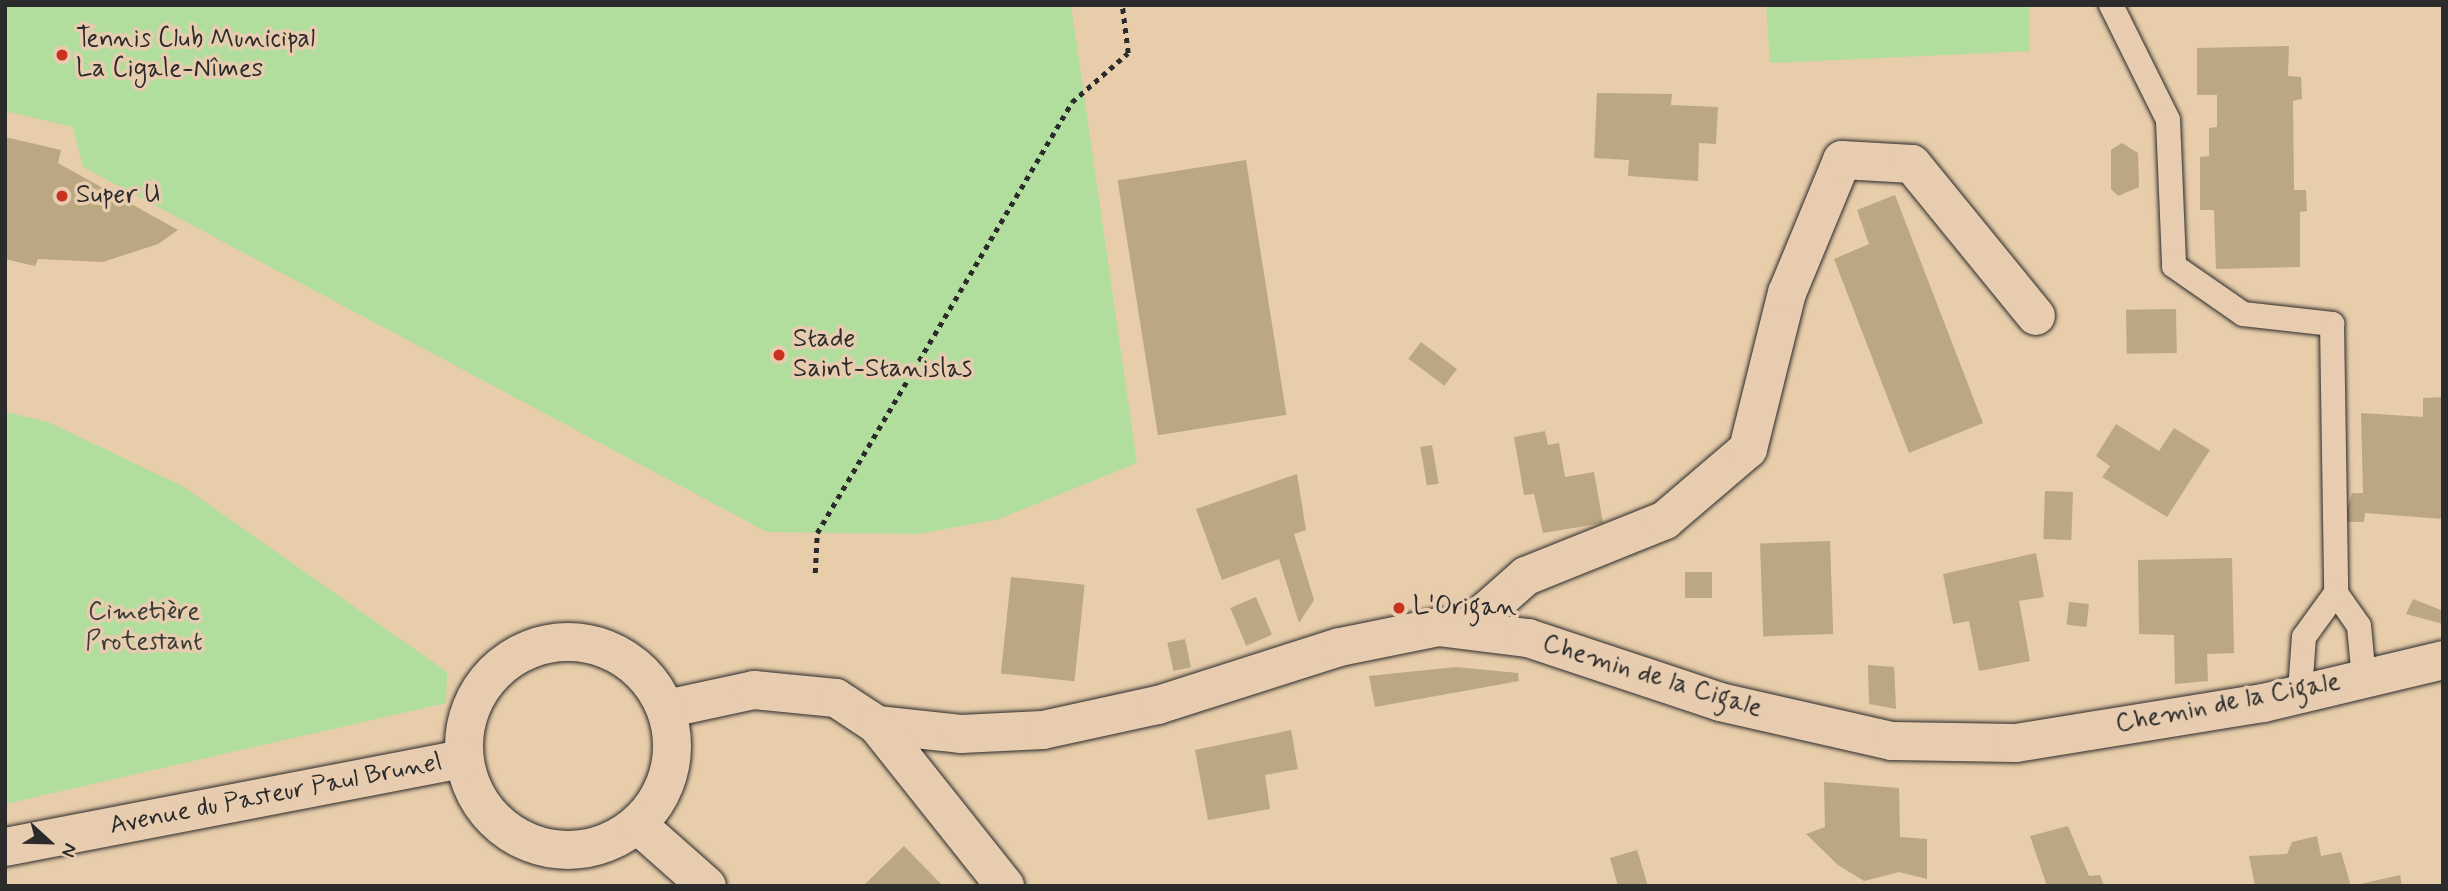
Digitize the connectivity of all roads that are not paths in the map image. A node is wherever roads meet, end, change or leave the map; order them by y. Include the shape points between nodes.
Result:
1 (2111, 5) edge
2 (2036, 316) dead end
3 (2336, 593) junction
4 (1466, 629) junction
5 (2443, 660) edge
6 (2364, 679) junction
7 (2300, 691) junction
8 (666, 709) junction
9 (877, 725) junction
10 (464, 759) junction
11 (638, 825) junction
12 (5, 847) edge
13 (707, 886) edge
14 (1005, 886) edge

1 - 3 lane via 2168,120 2174,266 2243,314 2332,324
2 - 4 street via 1912,164 1842,160 1787,293 1748,449 1665,520 1526,576
3 - 6 lane via 2359,626
3 - 7 lane via 2304,637
4 - 7 street, Chemin de la Cigale via 1528,638 1720,702 1892,741 2016,743
4 - 9 street, Chemin de la Cigale via 1438,627 1340,647 1158,705 1043,730 961,734
5 - 6 street, Chemin de la Cigale
6 - 7 street, Chemin de la Cigale
8 - 9 street, Chemin de la Cigale via 754,690 836,698
8 - 10 street via 635,664 611,650 578,642 545,643 491,674 464,728
8 - 11 street via 673,740 670,771
9 - 14 street
10 - 11 street via 472,790 490,817 516,837 547,849 611,842
10 - 12 street, Avenue du Pasteur Paul Brunel
11 - 13 street

